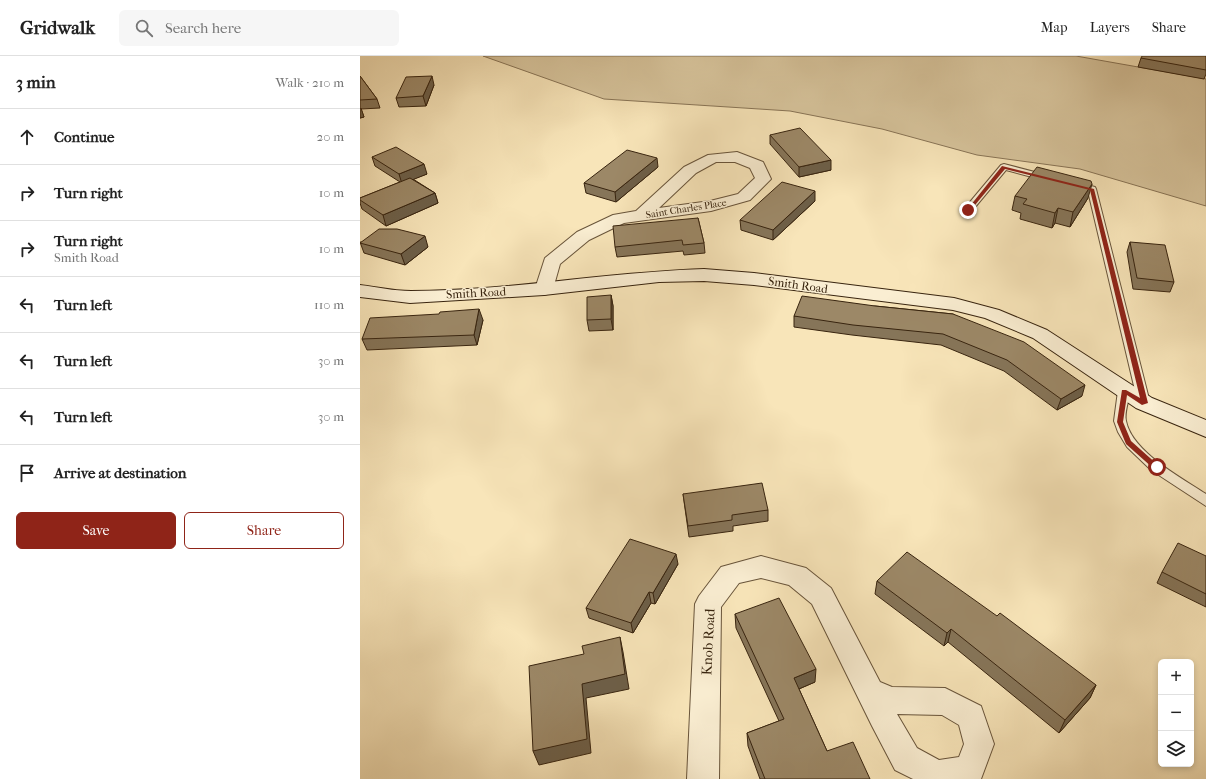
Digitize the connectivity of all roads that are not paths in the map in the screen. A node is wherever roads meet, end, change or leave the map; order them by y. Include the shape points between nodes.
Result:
1 (968, 210) dead end
2 (641, 215) junction
3 (544, 289) junction
4 (360, 290) edge
5 (1124, 391) junction
6 (1144, 403) junction
7 (1206, 429) edge
8 (1206, 501) edge
9 (870, 692) dead end
10 (704, 779) edge

1 - 6 lane via 1004,167 1092,189
2 - 2 street, Saint Charles Place via 690,170 712,158 737,157 757,165 763,179 744,197 711,206
2 - 3 street, Saint Charles Place via 619,219 583,236 551,262
3 - 4 street, Smith Road via 410,296
3 - 5 street, Smith Road via 659,276 704,275 954,304 992,314 1040,334
5 - 6 street, Smith Road
5 - 8 lane via 1120,422 1129,442 1157,467
6 - 7 street, Smith Road
9 - 10 street, Knob Road via 822,596 797,576 761,567 730,575 708,604

